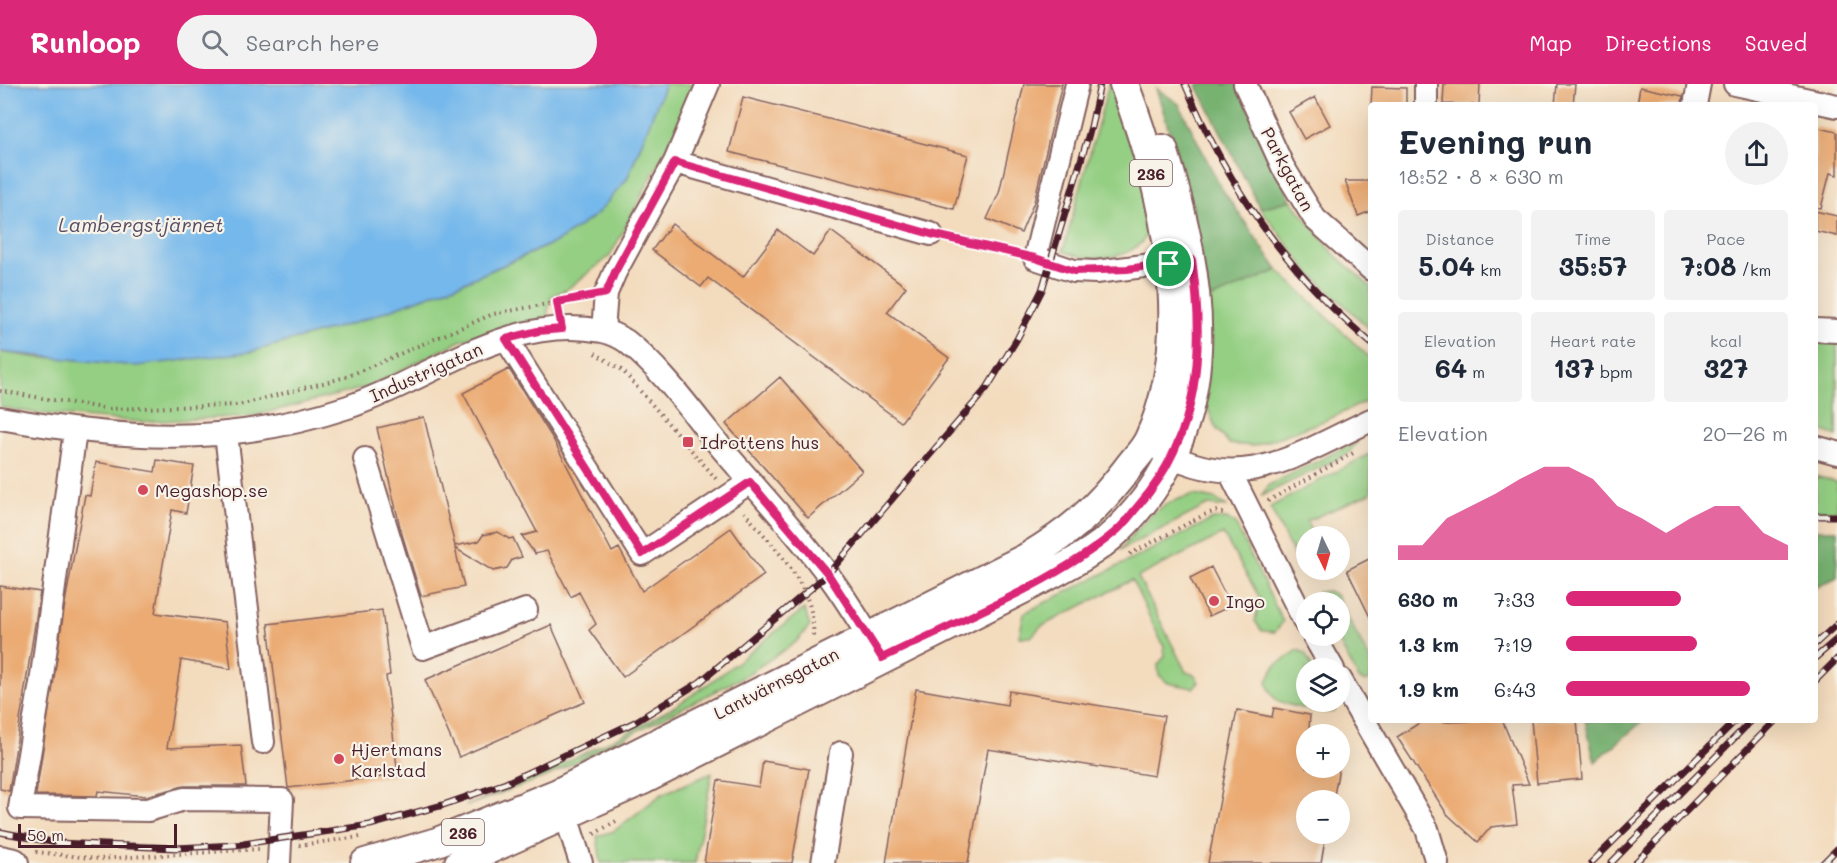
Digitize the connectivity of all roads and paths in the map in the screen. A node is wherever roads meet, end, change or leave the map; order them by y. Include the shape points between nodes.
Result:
1 (708, 84) edge
2 (1077, 84) edge
3 (1124, 84) edge
4 (1142, 84) edge
5 (1245, 84) edge
6 (1426, 84) edge
7 (1700, 84) edge
8 (1735, 84) edge
9 (1426, 102) edge
10 (1696, 102) edge
11 (1837, 106) edge
12 (675, 162) junction
13 (931, 234) joint
14 (1035, 258) junction
15 (1181, 262) junction
16 (1368, 266) edge
17 (606, 293) junction
18 (557, 302) junction
19 (562, 329) junction
20 (1818, 330) edge
21 (603, 331) junction
22 (1837, 331) edge
23 (506, 339) junction
24 (588, 352) dead end
25 (0, 391) edge
26 (0, 418) edge
27 (1368, 421) edge
28 (75, 431) junction
29 (226, 434) junction
30 (1148, 442) junction
31 (1818, 448) edge
32 (1837, 453) edge
33 (1173, 457) junction
34 (364, 459) dead end
35 (1230, 472) junction
36 (750, 482) junction
37 (729, 495) junction
38 (1296, 604) edge
39 (526, 610) dead end
40 (805, 643) dead end
41 (876, 647) junction
42 (1350, 696) edge
43 (263, 742) dead end
44 (841, 753) dead end
45 (562, 805) junction
46 (10, 806) edge
47 (366, 850) edge
48 (280, 855) edge
49 (24, 857) edge
50 (0, 860) edge
51 (459, 863) edge
52 (581, 863) edge
53 (823, 863) edge
54 (1437, 863) edge

1 - 12 street
2 - 14 street
3 - 15 main road, 236
4 - 15 main road, 236 via 1176,190
5 - 16 street, Parkgatan via 1283,167 1315,219
6 - 9 street
7 - 10 street
8 - 11 street
12 - 13 street
12 - 17 street
13 - 14 path
14 - 15 street via 1074,271 1096,272
15 - 30 main road, 236 via 1171,366
15 - 33 main road, 236 via 1199,319 1195,379 1187,419
17 - 18 path
17 - 21 street
18 - 19 path
18 - 25 path via 493,314 346,376 239,405 106,409
19 - 21 street, Industrigatan
19 - 23 street, Industrigatan
20 - 22 street
21 - 36 street, Industrigatan via 623,339 644,358
23 - 29 street, Industrigatan via 349,406 297,421
23 - 37 street via 642,554
24 - 37 path via 608,359 623,371
26 - 28 street, Industrigatan
27 - 35 street via 1275,463
28 - 29 street, Industrigatan via 144,436
28 - 46 street via 41,683
29 - 43 street
30 - 33 street
30 - 41 main road, Lantvärnsgatan / 236 via 1110,490 1066,534
31 - 32 street
33 - 35 street via 1198,468
33 - 41 main road, Lantvärnsgatan / 236 via 1150,492 1116,531 1080,558
34 - 39 street via 423,648
35 - 38 street
36 - 37 street
36 - 41 street, Industrigatan via 828,574
37 - 40 path via 780,555 805,594 814,626 813,635
41 - 45 main road, Lantvärnsgatan / 236
42 - 54 street via 1427,829
44 - 53 street
45 - 47 main road, Lantvärnsgatan / 236 via 437,842
45 - 51 main road, Lantvärnsgatan / 236
45 - 52 street
46 - 48 street via 148,810 184,799 282,800
47 - 48 path
48 - 49 path
49 - 50 main road

